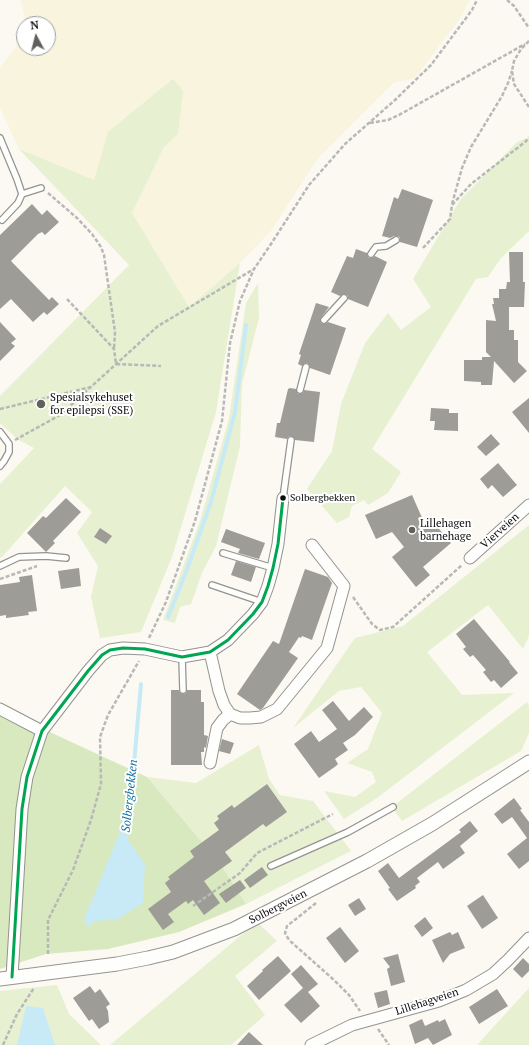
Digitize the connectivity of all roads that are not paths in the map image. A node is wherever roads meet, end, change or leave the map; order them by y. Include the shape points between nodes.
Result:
1 (0, 138) edge
2 (41, 188) road end
3 (22, 194) junction
4 (2, 220) dead end
5 (396, 240) dead end
6 (371, 254) dead end
7 (344, 298) dead end
8 (324, 320) dead end
9 (306, 367) dead end
10 (300, 390) dead end
11 (0, 432) edge
12 (291, 440) dead end
13 (0, 466) edge
14 (283, 498) joint
15 (529, 505) edge
16 (312, 545) dead end
17 (223, 553) dead end
18 (66, 558) dead end
19 (470, 558) road end
20 (0, 566) edge
21 (273, 568) junction
22 (212, 585) dead end
23 (262, 602) junction
24 (210, 652) junction
25 (182, 657) junction
26 (183, 690) dead end
27 (0, 709) edge
28 (230, 714) junction
29 (42, 731) junction
30 (529, 762) edge
31 (210, 763) dead end
32 (393, 807) dead end
33 (271, 866) dead end
34 (529, 938) edge
35 (6, 978) edge
36 (311, 1045) edge

1 - 3 lane
2 - 3 lane
3 - 4 lane via 18,203
5 - 6 lane via 386,246 376,247
7 - 8 lane
9 - 10 lane
11 - 13 lane via 9,444 9,452
12 - 14 lane
14 - 21 street
15 - 19 street, Vierveien
16 - 28 street via 344,586 327,648 277,709 261,717 240,718
17 - 21 lane
18 - 20 lane via 19,557
21 - 23 street
22 - 23 lane
23 - 24 street via 228,640
24 - 25 street
24 - 28 street via 219,691
25 - 26 lane
25 - 29 street via 145,649 110,650 88,671
27 - 29 street
28 - 31 street via 217,728
29 - 35 street via 27,777 22,809
30 - 35 street, Solbergveien via 373,858 234,929 173,952 148,958
32 - 33 lane via 348,832
34 - 36 street, Lillehagveien via 493,974 466,990 439,1001 352,1025

